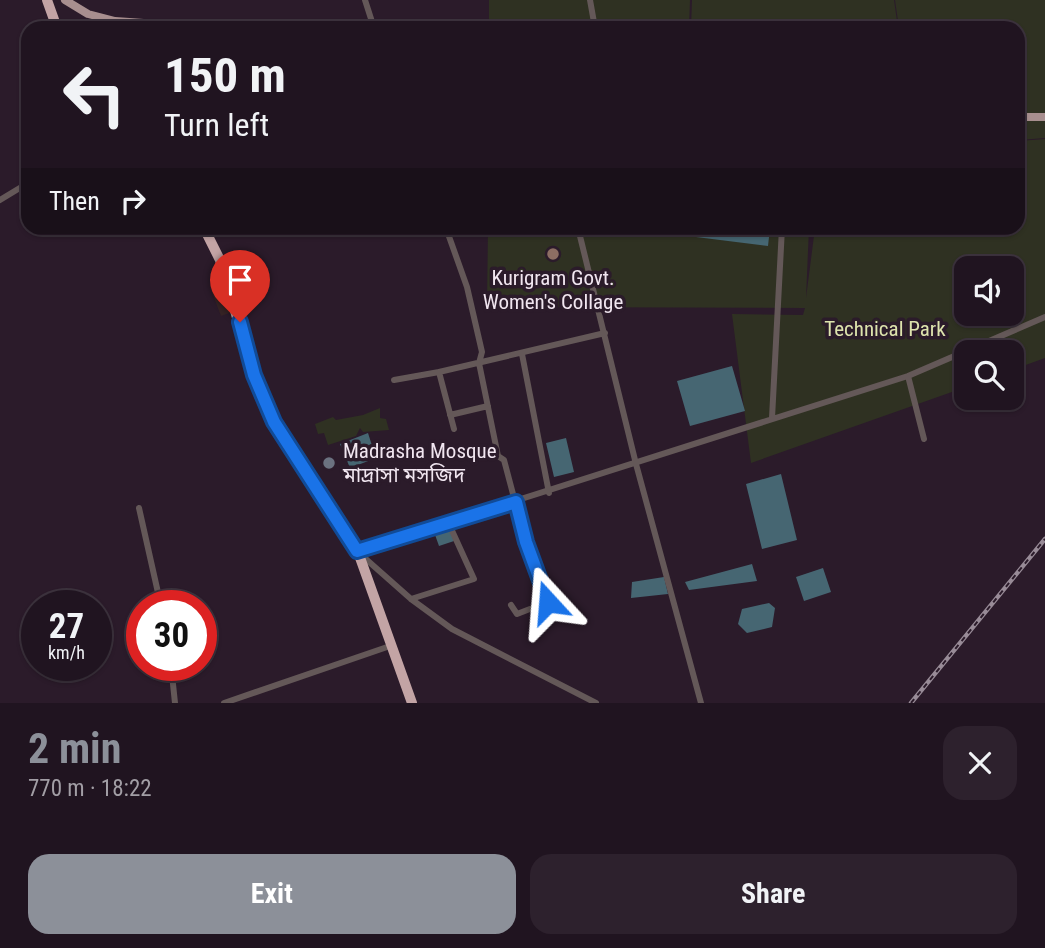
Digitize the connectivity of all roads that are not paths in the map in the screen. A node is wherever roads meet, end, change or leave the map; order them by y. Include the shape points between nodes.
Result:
1 (47, 0) edge
2 (65, 0) edge
3 (365, 0) edge
4 (590, 0) edge
5 (54, 21) edge
6 (115, 21) edge
7 (372, 21) edge
8 (594, 21) edge
9 (1025, 117) edge
10 (1045, 117) edge
11 (21, 187) edge
12 (0, 200) edge
13 (207, 235) edge
14 (449, 235) edge
15 (580, 235) edge
16 (782, 235) edge
17 (1045, 317) edge
18 (605, 333) junction
19 (522, 354) junction
20 (479, 363) junction
21 (439, 372) junction
22 (908, 376) junction
23 (394, 380) dead end
24 (488, 406) junction
25 (448, 410) junction
26 (772, 418) junction
27 (454, 429) dead end
28 (925, 439) dead end
29 (636, 464) junction
30 (549, 493) junction
31 (516, 502) junction
32 (139, 508) dead end
33 (449, 524) junction
34 (357, 552) junction
35 (157, 590) edge
36 (411, 599) junction
37 (512, 605) dead end
38 (393, 645) junction
39 (173, 681) edge
40 (175, 703) edge
41 (224, 703) edge
42 (412, 703) edge
43 (596, 703) edge
44 (701, 703) edge

1 - 5 highway
2 - 6 main road via 88,14
3 - 7 street
4 - 8 street
9 - 10 main road
11 - 12 street
13 - 34 highway via 229,283 254,375 274,422
14 - 20 street via 467,286 482,352
15 - 18 street
16 - 26 street
17 - 22 street
18 - 19 street
18 - 29 street
19 - 20 street
19 - 30 street
20 - 21 street
20 - 24 street
21 - 23 street
21 - 25 street
22 - 26 street
22 - 28 street
24 - 25 street
24 - 31 street via 498,456 504,460
25 - 27 street
26 - 29 street
29 - 30 street
29 - 44 street
30 - 31 street
31 - 33 street
31 - 37 street via 548,602 517,614
32 - 35 street
33 - 34 street
33 - 36 street via 474,579
34 - 36 street
34 - 38 highway
36 - 43 street via 452,629
38 - 41 street
38 - 42 highway
39 - 40 street

